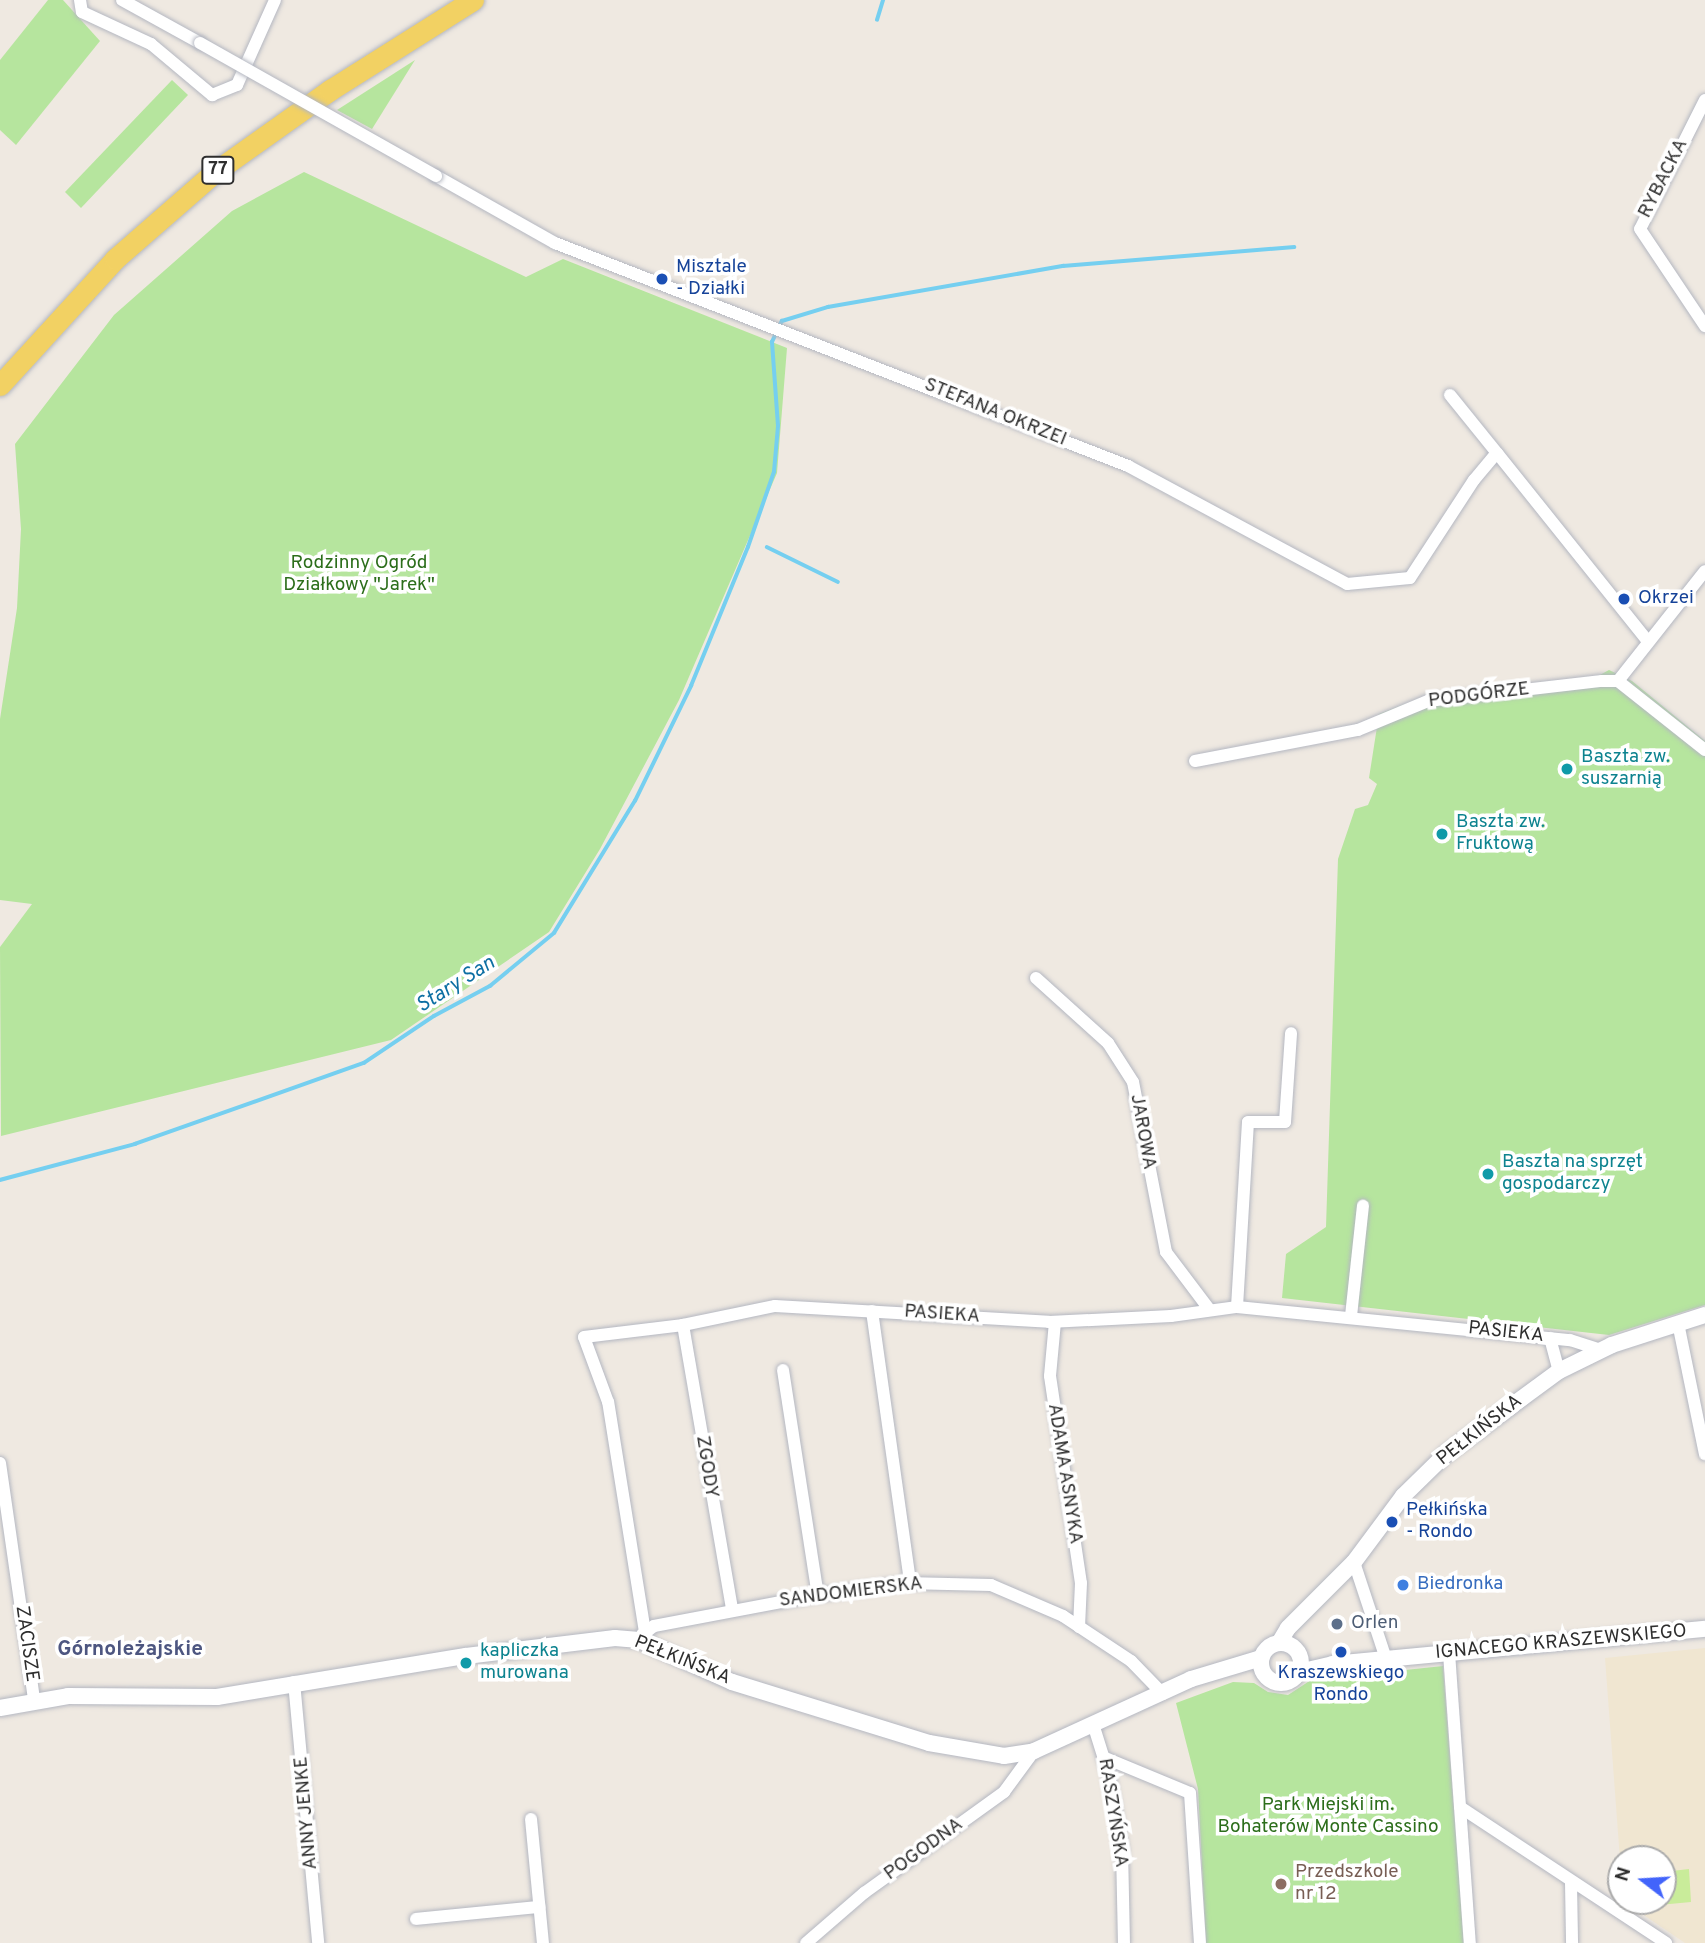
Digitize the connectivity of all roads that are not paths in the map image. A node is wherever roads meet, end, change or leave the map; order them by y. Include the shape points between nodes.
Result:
1 (80, 0) edge
2 (122, 0) edge
3 (275, 0) edge
4 (473, 0) edge
5 (1705, 100) edge
6 (1705, 326) edge
7 (0, 385) edge
8 (1450, 395) dead end
9 (1497, 453) junction
10 (1705, 571) edge
11 (1647, 640) junction
12 (1618, 681) junction
13 (1705, 750) edge
14 (1195, 761) dead end
15 (1036, 978) dead end
16 (1291, 1033) dead end
17 (1363, 1206) dead end
18 (1237, 1307) junction
19 (1209, 1309) junction
20 (872, 1311) junction
21 (1705, 1315) edge
22 (1351, 1316) junction
23 (1055, 1322) junction
24 (1678, 1324) junction
25 (683, 1325) junction
26 (1550, 1338) junction
27 (1601, 1350) junction
28 (783, 1370) dead end
29 (1559, 1371) junction
30 (1705, 1454) edge
31 (0, 1463) edge
32 (1354, 1562) junction
33 (910, 1583) junction
34 (818, 1595) junction
35 (732, 1609) junction
36 (1079, 1627) junction
37 (1705, 1629) edge
38 (642, 1636) junction
39 (1449, 1653) junction
40 (1293, 1655) junction
41 (1387, 1659) junction
42 (1262, 1666) junction
43 (294, 1682) junction
44 (1163, 1693) junction
45 (34, 1700) junction
46 (0, 1708) edge
47 (1094, 1727) junction
48 (1034, 1751) junction
49 (1103, 1757) junction
50 (1461, 1807) junction
51 (531, 1819) dead end
52 (1571, 1883) junction
53 (540, 1908) junction
54 (416, 1919) dead end
55 (318, 1943) edge
56 (543, 1943) edge
57 (806, 1943) edge
58 (1124, 1943) edge
59 (1200, 1943) edge
60 (1470, 1943) edge
61 (1572, 1943) edge
62 (1666, 1943) edge

1 - 3 street via 82,12 151,44 212,95 237,85
2 - 9 street, STEFANA OKRZEI, bridge via 555,243 1128,466 1347,584 1410,578
4 - 7 main road, 77 via 284,121 180,200 75,299
5 - 6 street, RYBACKA via 1640,229
8 - 9 street
9 - 11 street
10 - 11 street
11 - 12 street
12 - 13 street
12 - 14 street, PODGÓRZE via 1428,701 1358,730
15 - 19 street, JAROWA via 1108,1043 1133,1082 1142,1109 1166,1252
16 - 18 street via 1285,1122 1248,1122
17 - 22 street
18 - 19 street, PASIEKA
18 - 22 street, PASIEKA
19 - 23 street, PASIEKA via 1171,1317
20 - 23 street, PASIEKA
20 - 25 street, PASIEKA via 775,1306
20 - 33 street
21 - 24 street, PEŁKIŃSKA
22 - 26 street, PASIEKA
23 - 36 street, ADAMA ASNYKA via 1050,1376 1081,1583
24 - 27 street, PEŁKIŃSKA
24 - 30 street
25 - 35 street, ZGODY
25 - 38 street, PASIEKA via 584,1338 608,1402
26 - 27 street, PASIEKA
26 - 29 street
27 - 29 street, PEŁKIŃSKA
28 - 34 street
29 - 32 street, PEŁKIŃSKA via 1446,1454 1403,1496
31 - 45 street, ZACISZE
32 - 40 street, PEŁKIŃSKA via 1303,1614
32 - 41 street
33 - 34 street, SANDOMIERSKA
33 - 36 street, SANDOMIERSKA via 991,1585
34 - 35 street, SANDOMIERSKA
35 - 38 street, SANDOMIERSKA
36 - 44 street, SANDOMIERSKA via 1131,1661
37 - 39 street, IGNACEGO KRASZEWSKIEGO
38 - 43 street, PEŁKIŃSKA via 590,1639
38 - 48 street, PEŁKIŃSKA via 732,1682 929,1743 975,1754
39 - 41 street, IGNACEGO KRASZEWSKIEGO
39 - 50 street
40 - 41 street, IGNACEGO KRASZEWSKIEGO via 1333,1664
40 - 42 street, PEŁKIŃSKA via 1268,1647
40 - 42 street, IGNACEGO KRASZEWSKIEGO via 1283,1683
42 - 44 street, PEŁKIŃSKA via 1191,1679
43 - 45 street, PEŁKIŃSKA via 202,1698
43 - 55 street, ANNY JENKE
44 - 47 street, PEŁKIŃSKA
45 - 46 street, PEŁKIŃSKA
47 - 48 street, PEŁKIŃSKA
47 - 49 street, RASZYŃSKA
48 - 57 street, POGODNA via 1004,1793 864,1893
49 - 58 street, RASZYŃSKA via 1122,1849
49 - 59 street via 1189,1793
50 - 52 street
50 - 60 street
51 - 53 street
52 - 61 street
52 - 62 street
53 - 54 street
53 - 56 street

